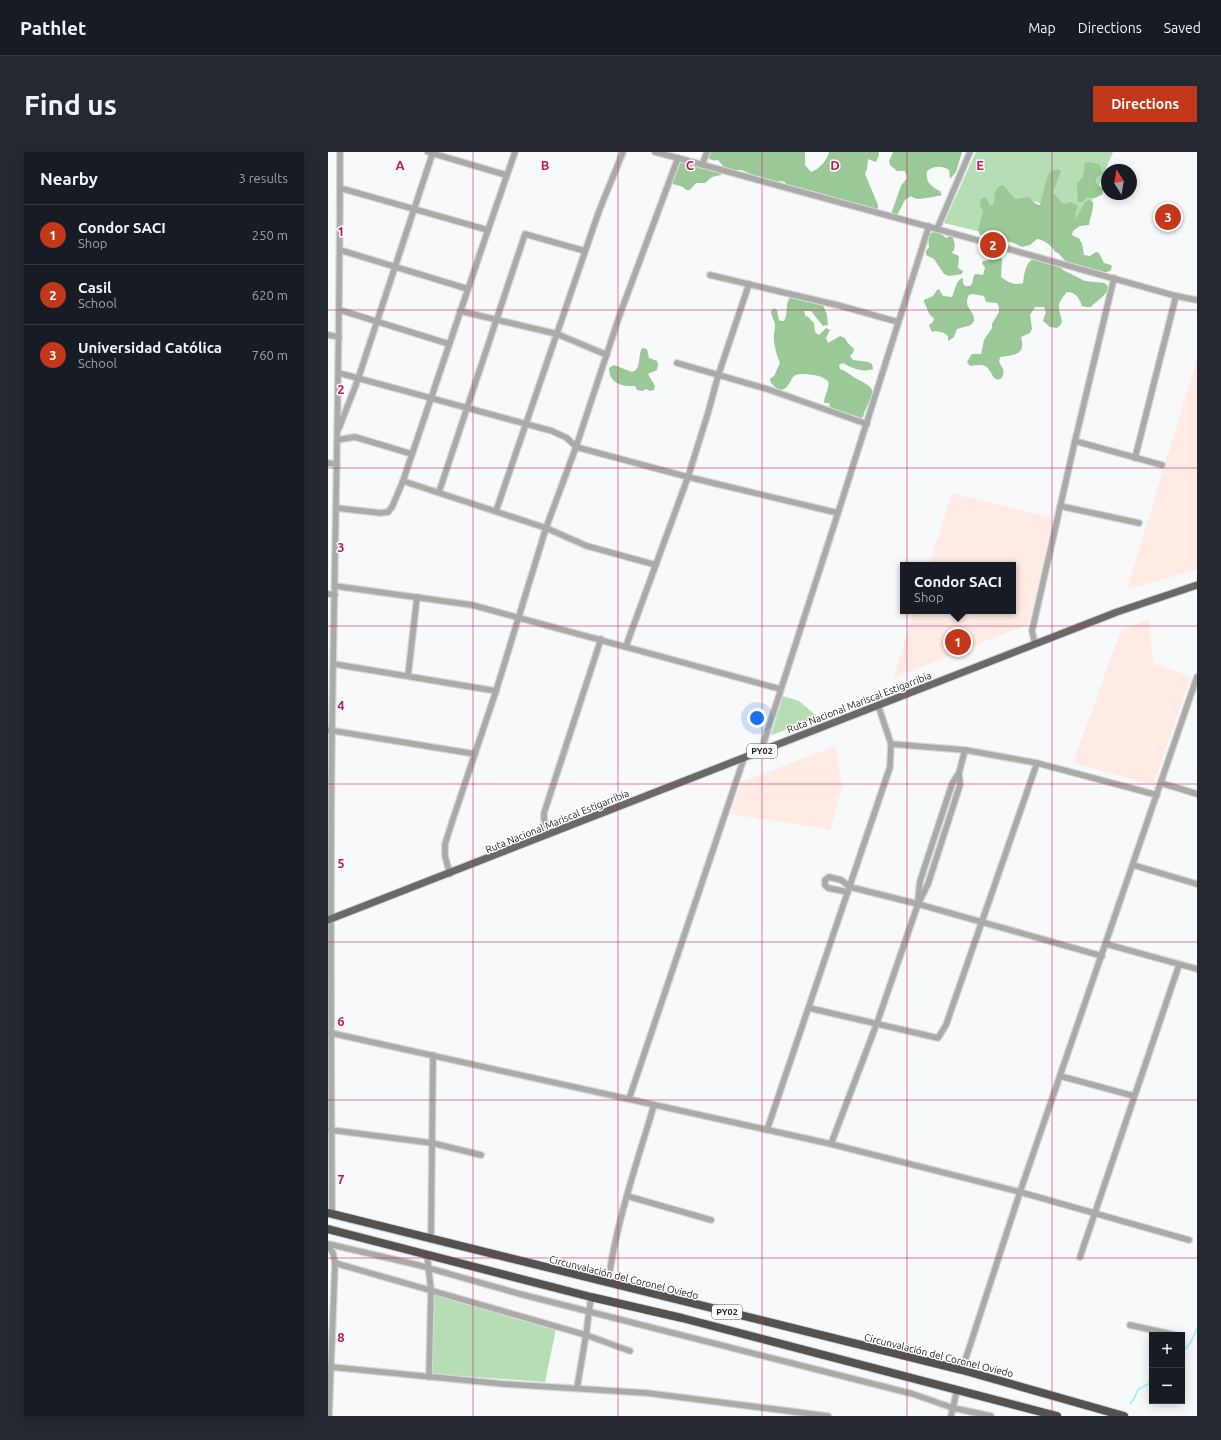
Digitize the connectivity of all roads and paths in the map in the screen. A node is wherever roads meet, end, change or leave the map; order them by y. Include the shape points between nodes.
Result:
1 (340, 152) edge
2 (431, 152) edge
3 (515, 152) edge
4 (623, 152) edge
5 (655, 152) edge
6 (707, 152) edge
7 (970, 152) edge
8 (678, 158) junction
9 (702, 165) junction
10 (506, 175) junction
11 (340, 188) junction
12 (414, 209) junction
13 (929, 226) junction
14 (937, 228) junction
15 (488, 230) junction
16 (340, 250) junction
17 (585, 251) junction
18 (395, 267) junction
19 (710, 275) dead end
20 (1114, 278) junction
21 (749, 284) junction
22 (468, 289) junction
23 (1176, 296) junction
24 (1197, 300) edge
25 (340, 310) junction
26 (460, 311) junction
27 (377, 321) junction
28 (497, 321) junction
29 (898, 322) junction
30 (557, 334) junction
31 (328, 335) edge
32 (339, 337) junction
33 (449, 344) junction
34 (607, 355) junction
35 (677, 363) dead end
36 (339, 373) junction
37 (718, 376) junction
38 (359, 377) junction
39 (431, 398) junction
40 (467, 408) junction
41 (526, 424) junction
42 (867, 424) junction
43 (338, 432) junction
44 (338, 440) junction
45 (1075, 441) junction
46 (576, 447) junction
47 (412, 454) junction
48 (1135, 458) junction
49 (328, 463) edge
50 (337, 464) junction
51 (1162, 465) dead end
52 (688, 477) junction
53 (403, 480) junction
54 (439, 492) junction
55 (1060, 506) junction
56 (336, 508) junction
57 (496, 511) junction
58 (838, 513) junction
59 (1139, 523) dead end
60 (546, 528) junction
61 (656, 566) junction
62 (1197, 585) edge
63 (335, 586) junction
64 (328, 594) edge
65 (335, 595) junction
66 (417, 598) junction
67 (519, 617) junction
68 (601, 639) junction
69 (1035, 644) junction
70 (626, 646) junction
71 (334, 664) junction
72 (408, 676) junction
73 (1197, 677) edge
74 (780, 689) junction
75 (496, 691) junction
76 (878, 705) junction
77 (330, 730) edge
78 (891, 744) junction
79 (965, 750) junction
80 (761, 751) junction
81 (475, 754) junction
82 (744, 758) junction
83 (1037, 763) junction
84 (1161, 783) junction
85 (330, 788) edge
86 (1197, 794) edge
87 (1157, 795) junction
88 (548, 835) junction
89 (1133, 865) junction
90 (450, 874) junction
91 (1197, 884) edge
92 (849, 889) junction
93 (918, 904) junction
94 (330, 920) edge
95 (981, 922) junction
96 (1106, 944) junction
97 (1102, 956) junction
98 (1179, 964) junction
99 (1197, 969) edge
100 (809, 1008) junction
101 (877, 1023) junction
102 (331, 1033) junction
103 (433, 1055) junction
104 (1060, 1076) junction
105 (1134, 1096) junction
106 (629, 1099) junction
107 (654, 1104) junction
108 (331, 1130) junction
109 (767, 1130) junction
110 (432, 1143) junction
111 (832, 1144) junction
112 (481, 1155) dead end
113 (1020, 1192) junction
114 (627, 1196) junction
115 (330, 1213) edge
116 (1095, 1214) junction
117 (711, 1220) dead end
118 (328, 1229) edge
119 (431, 1239) junction
120 (1189, 1240) dead end
121 (328, 1245) edge
122 (427, 1255) junction
123 (1080, 1257) dead end
124 (334, 1263) junction
125 (428, 1269) junction
126 (608, 1283) junction
127 (430, 1290) junction
128 (591, 1297) junction
129 (589, 1312) junction
130 (1130, 1326) dead end
131 (1160, 1332) edge
132 (586, 1334) junction
133 (630, 1351) dead end
134 (331, 1367) junction
135 (962, 1370) junction
136 (428, 1377) junction
137 (577, 1388) junction
138 (958, 1390) junction
139 (329, 1403) edge
140 (953, 1408) junction
141 (329, 1416) edge
142 (828, 1416) edge
143 (951, 1416) edge
144 (991, 1416) edge
145 (1057, 1416) edge
146 (1124, 1416) edge

1 - 11 street
2 - 10 street
2 - 12 street
3 - 10 street
4 - 17 street
5 - 8 street
6 - 9 street
7 - 14 street
8 - 9 street
8 - 34 street
9 - 13 street
10 - 15 street
11 - 12 street
11 - 16 street
12 - 15 street
12 - 18 street
13 - 14 street
13 - 29 street
14 - 20 street
15 - 22 street
16 - 18 street
16 - 25 street
17 - 28 street via 525,234
17 - 30 street
18 - 22 street
18 - 27 street
19 - 21 street
20 - 23 street
20 - 45 street
21 - 29 street
21 - 37 street
22 - 26 street
23 - 24 street
23 - 48 street
25 - 27 street
25 - 32 street
26 - 28 street
26 - 33 street
27 - 33 street
27 - 38 street
28 - 30 street
28 - 40 street
29 - 42 street
30 - 34 street
30 - 41 street
31 - 32 street
32 - 36 street
33 - 39 street
34 - 46 street
35 - 37 street
36 - 38 street
36 - 43 street
37 - 42 street via 767,389
37 - 52 street
38 - 39 street
38 - 43 street
39 - 40 street
39 - 47 street
40 - 41 street
40 - 54 street
41 - 46 street via 552,431 567,438
41 - 57 street
42 - 58 street
43 - 44 street
44 - 47 street via 355,437
44 - 50 street
45 - 48 street
45 - 55 street
46 - 52 street
46 - 60 street
47 - 53 street
48 - 51 street
49 - 50 street
50 - 56 street
52 - 58 street
52 - 61 street
53 - 54 street
53 - 56 street via 388,512
54 - 57 street
55 - 59 street
55 - 69 street via 1032,631
56 - 63 street
57 - 60 street
58 - 74 street
60 - 61 street via 587,546
60 - 67 street
61 - 70 street
62 - 69 main road, Ruta Nacional Mariscal Estigarribia / PY02
63 - 65 street
63 - 66 street
64 - 65 street
65 - 71 street
66 - 67 street via 472,605
66 - 72 street
67 - 68 street
67 - 75 street
68 - 70 street
68 - 88 street via 544,813
69 - 76 main road, Ruta Nacional Mariscal Estigarribia / PY02
70 - 74 street
71 - 72 street
71 - 77 street
72 - 75 street
73 - 84 street
74 - 80 street
75 - 81 street
76 - 78 street
76 - 80 main road, Ruta Nacional Mariscal Estigarribia / PY02
77 - 81 street
77 - 85 street
78 - 79 street
78 - 92 street via 890,767
79 - 83 street
79 - 93 street via 920,881
80 - 82 main road, Ruta Nacional Mariscal Estigarribia / PY02
81 - 90 street via 445,844 444,856
82 - 88 main road, Ruta Nacional Mariscal Estigarribia / PY02
82 - 106 street
83 - 87 street
83 - 95 street
84 - 86 street
84 - 87 street
85 - 94 street
87 - 89 street
88 - 90 main road, Ruta Nacional Mariscal Estigarribia / PY02
89 - 91 street
89 - 96 street
90 - 94 main road, Ruta Nacional Mariscal Estigarribia / PY02
92 - 93 street
92 - 100 street
93 - 95 street
93 - 101 street
94 - 102 street
95 - 97 street
95 - 101 street via 946,1025 938,1038
96 - 97 street
96 - 98 street
97 - 104 street
98 - 99 street
98 - 105 street
100 - 101 street
100 - 109 street
101 - 111 street
102 - 103 street
102 - 108 street
103 - 106 street
103 - 110 street
104 - 105 street
104 - 113 street
105 - 116 street
106 - 107 street
107 - 109 street
107 - 114 street
108 - 110 street
108 - 115 street
109 - 111 street
110 - 112 street
110 - 119 street
111 - 113 street
113 - 116 street
113 - 135 street
114 - 117 street
114 - 126 street
115 - 119 highway, Circunvalación del Coronel Oviedo / PY02
116 - 120 street
116 - 123 street
118 - 122 highway, PY02
119 - 126 highway, Circunvalación del Coronel Oviedo / PY02
121 - 124 street via 333,1253
121 - 125 street
122 - 125 street
122 - 128 highway, PY02
124 - 127 street
124 - 134 street
125 - 127 street
125 - 129 street
126 - 135 highway, Circunvalación del Coronel Oviedo / PY02
127 - 132 street
127 - 136 street
128 - 129 street
128 - 138 highway, PY02
129 - 132 street
129 - 140 street via 913,1394
130 - 131 street
132 - 133 street
132 - 137 street
134 - 136 street
134 - 139 street
135 - 146 highway, Circunvalación del Coronel Oviedo / PY02
136 - 137 street
137 - 142 street via 647,1393
138 - 140 street
138 - 145 highway, PY02
139 - 141 street
140 - 143 street
140 - 144 street

